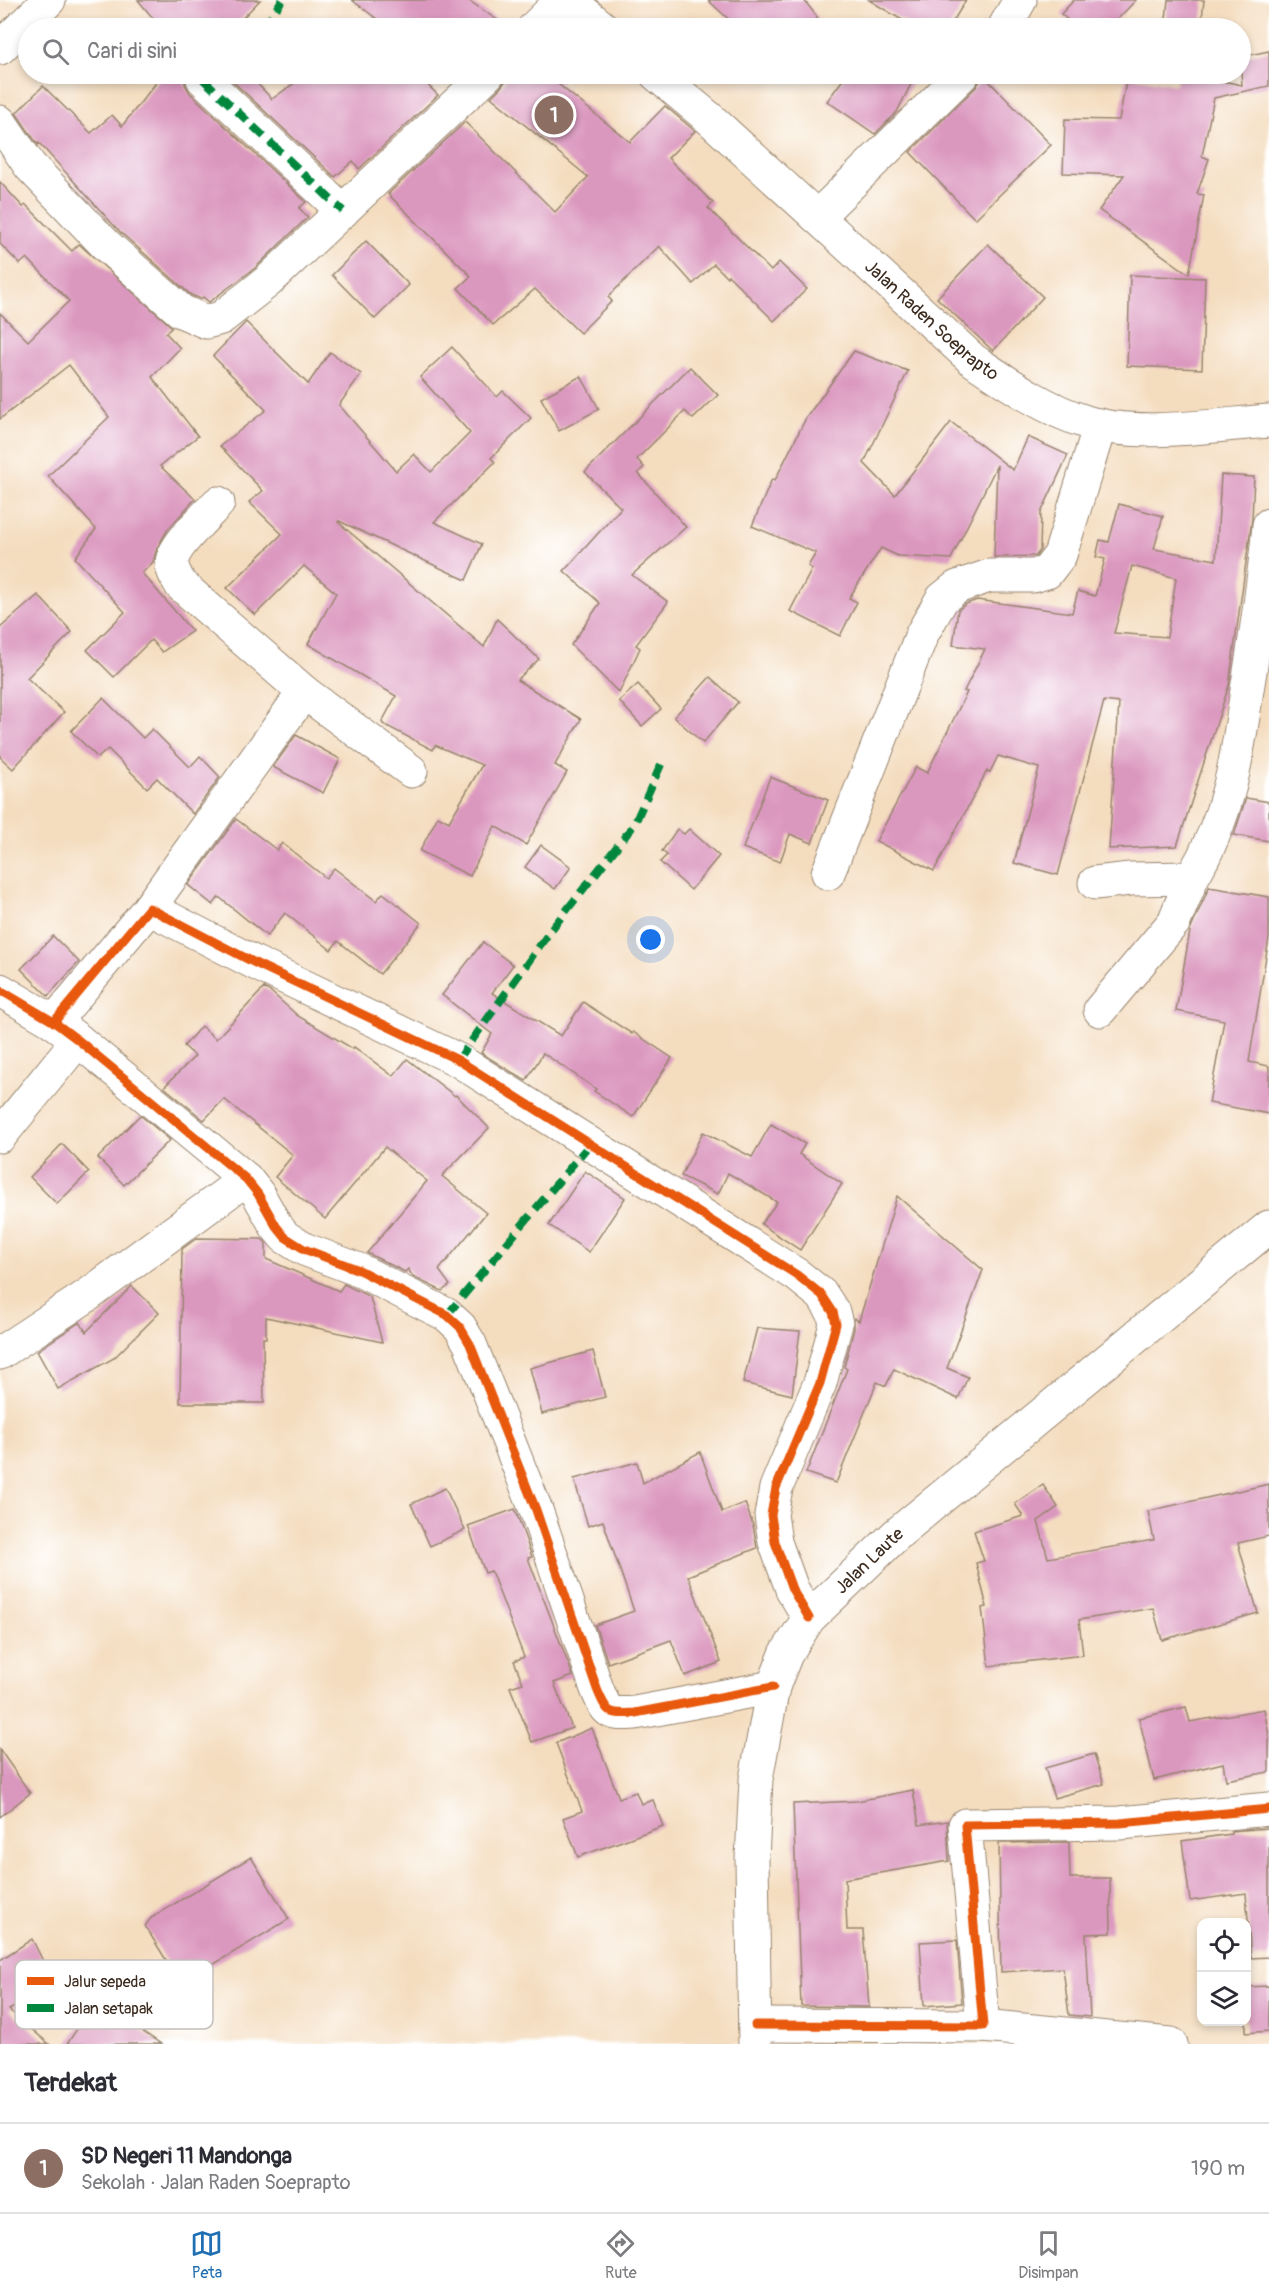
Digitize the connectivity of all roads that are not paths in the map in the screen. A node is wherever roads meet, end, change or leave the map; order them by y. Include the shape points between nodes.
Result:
1 (49, 0) edge
2 (562, 0) edge
3 (569, 0) edge
4 (1020, 0) edge
5 (31, 18) edge
6 (544, 18) edge
7 (591, 18) edge
8 (1010, 18) edge
9 (18, 30) edge
10 (0, 48) edge
11 (208, 84) edge
12 (477, 84) edge
13 (668, 84) edge
14 (953, 84) edge
15 (0, 122) edge
16 (343, 211) junction
17 (817, 217) junction
18 (1269, 421) edge
19 (1100, 425) junction
20 (218, 503) dead end
21 (1269, 525) edge
22 (304, 693) junction
23 (411, 771) dead end
24 (828, 873) dead end
25 (1192, 878) junction
26 (1095, 884) dead end
27 (149, 908) junction
28 (0, 990) edge
29 (1100, 1010) dead end
30 (66, 1031) junction
31 (0, 1136) edge
32 (246, 1179) junction
33 (1269, 1227) edge
34 (0, 1353) edge
35 (809, 1618) junction
36 (772, 1687) junction
37 (1269, 1809) edge
38 (983, 2026) junction
39 (755, 2035) edge
40 (1171, 2044) edge

1 - 5 main road
2 - 6 main road
3 - 7 main road
4 - 8 main road
9 - 10 main road
11 - 16 main road
12 - 16 main road
13 - 17 main road, Jalan Raden Soeprapto
14 - 17 main road
15 - 16 main road via 30,166 106,245 181,311 206,322 220,318 267,282
17 - 19 main road, Jalan Raden Soeprapto via 973,360 1058,411
18 - 19 main road, Jalan Raden Soeprapto via 1123,429
19 - 24 main road via 1060,555 1047,572 1033,576 989,576 957,586 942,599 922,634
20 - 22 main road via 179,547 172,560 173,571 182,585
21 - 25 main road via 1238,757 1225,807 1209,849
22 - 23 main road
22 - 27 main road
25 - 26 main road
25 - 29 main road via 1174,922
27 - 30 main road
27 - 35 main road via 458,1060 797,1275 822,1295 836,1324 834,1337 820,1383 776,1488 771,1515 775,1542 792,1589
28 - 30 main road
30 - 31 main road
30 - 32 main road
32 - 34 main road via 88,1295
32 - 36 main road via 285,1238 447,1315 460,1327 536,1510 608,1711 615,1715 635,1713
33 - 35 main road, Jalan Laute via 905,1527
35 - 36 main road, Jalan Laute via 786,1654
36 - 39 main road, Jalan Laute via 756,1779 752,1859
37 - 38 main road via 1120,1823 965,1826
38 - 39 main road
38 - 40 main road

